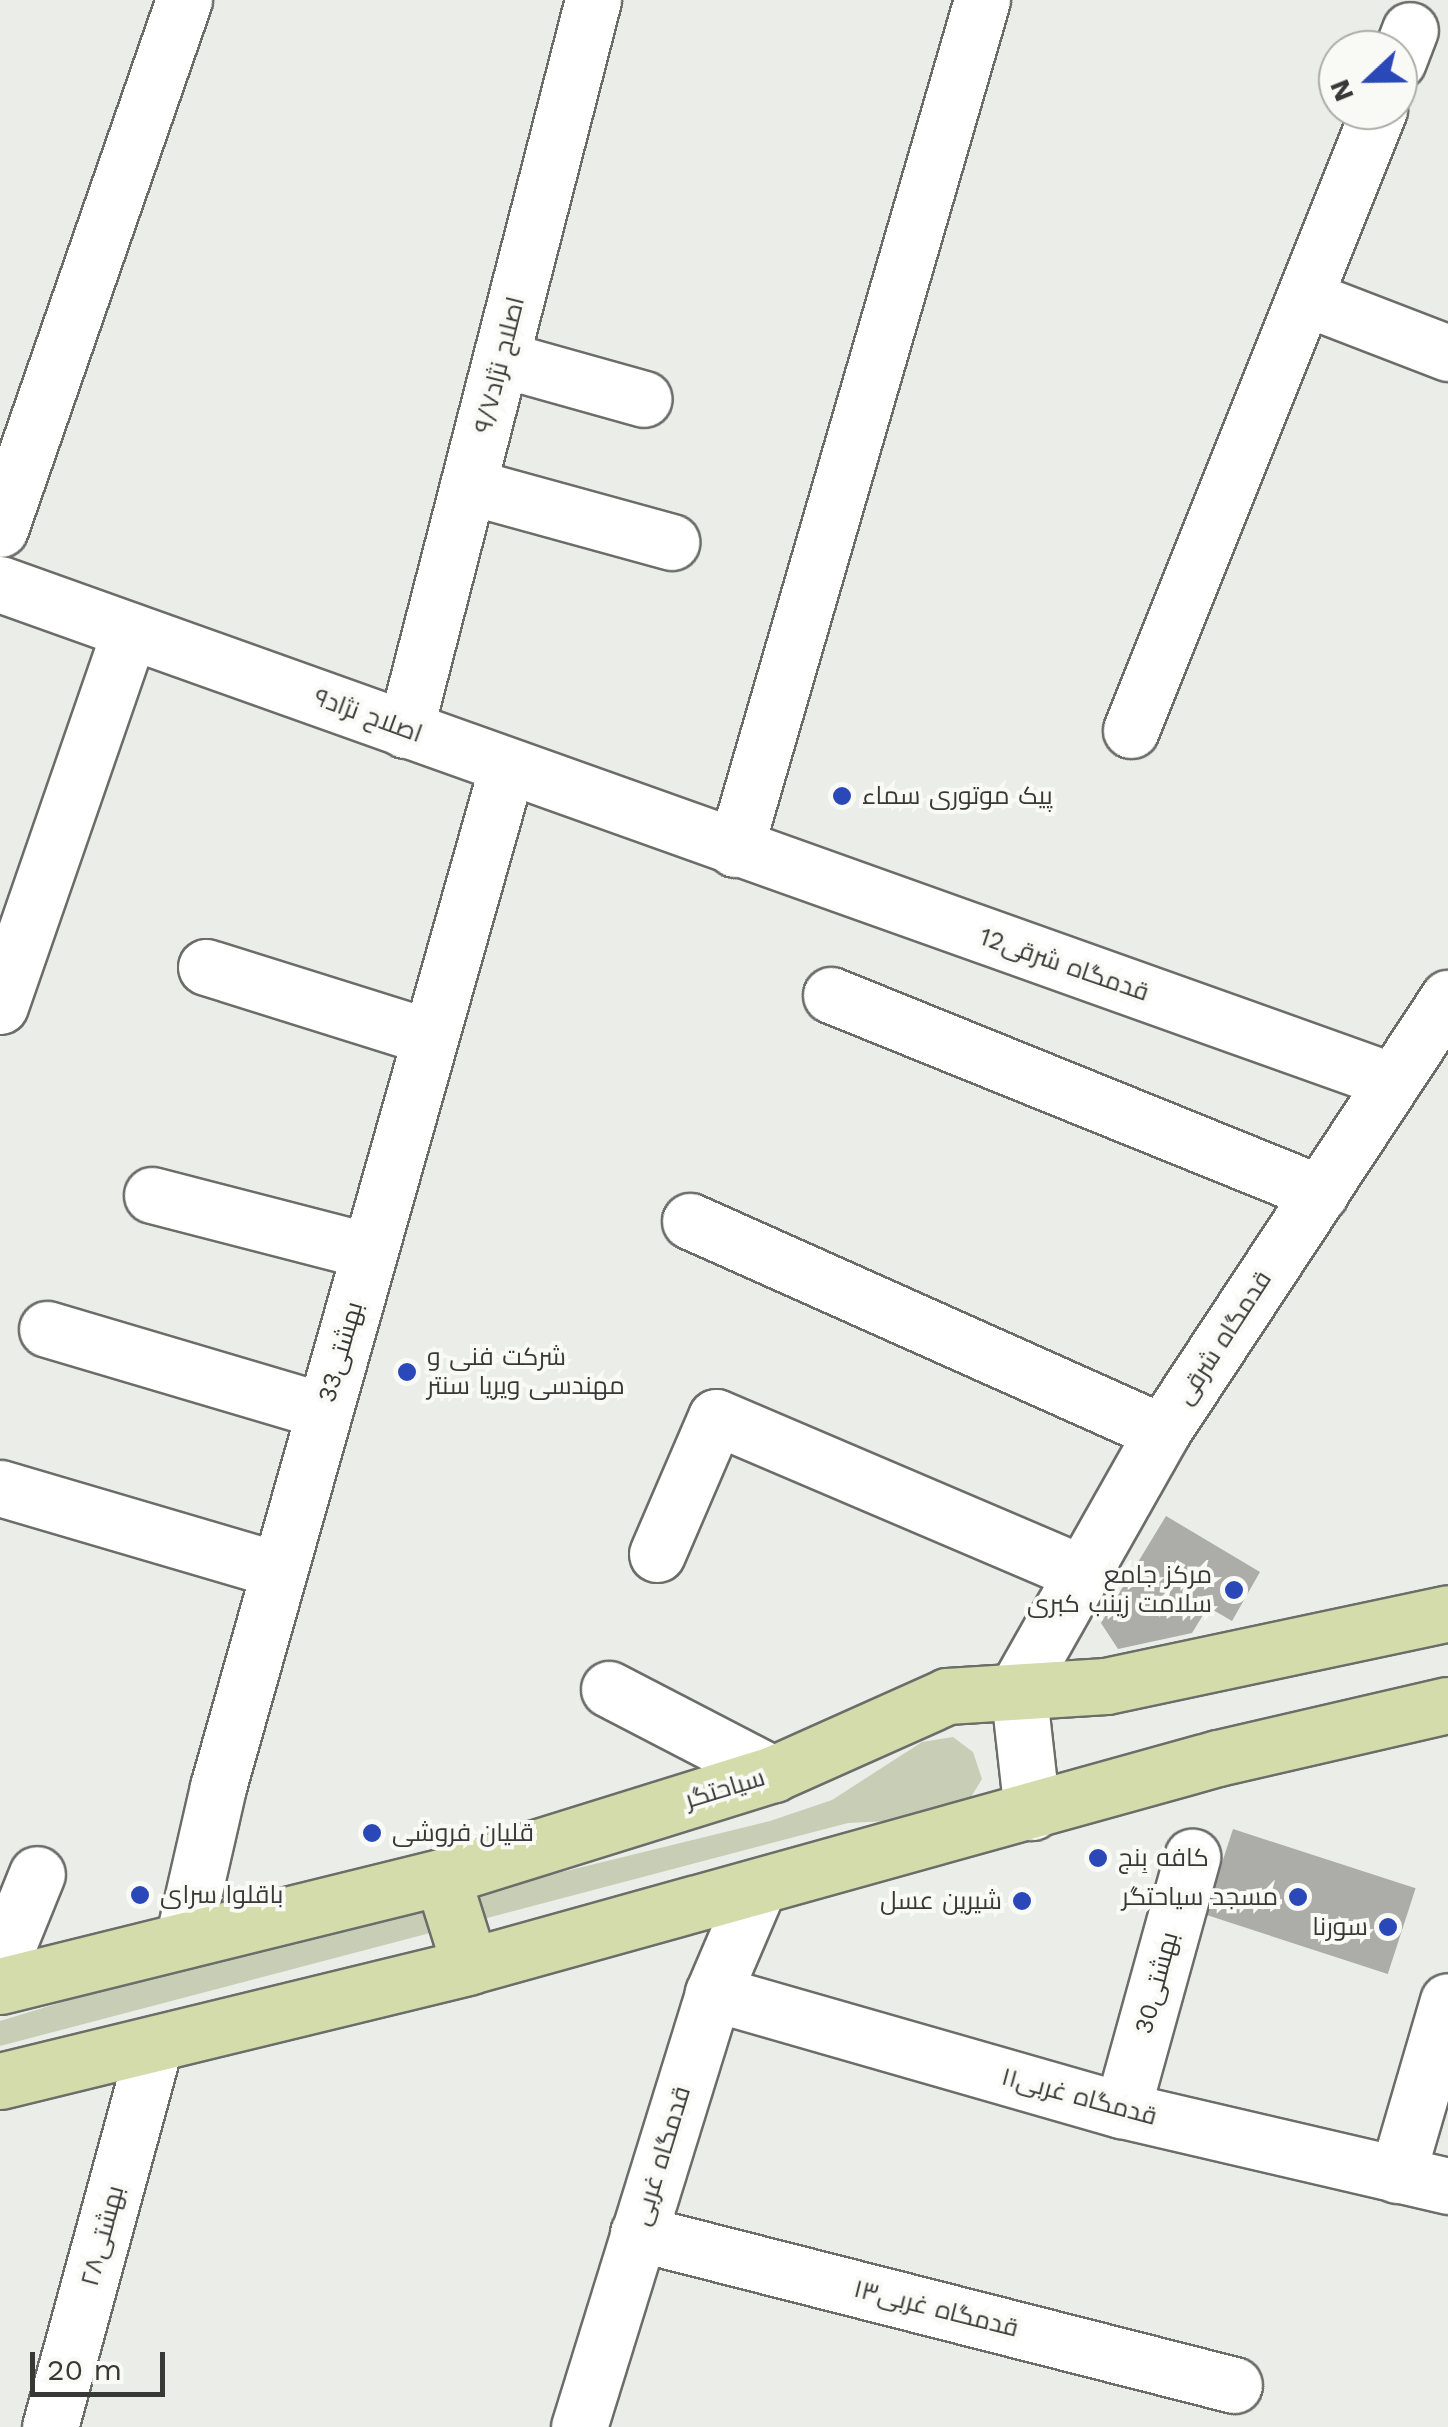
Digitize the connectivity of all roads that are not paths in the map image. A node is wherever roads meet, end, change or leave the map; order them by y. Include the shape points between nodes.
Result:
1 (184, 0) edge
2 (593, 0) edge
3 (982, 0) edge
4 (1371, 130) edge
5 (1308, 299) junction
6 (1448, 353) edge
7 (501, 359) junction
8 (644, 399) dead end
9 (468, 486) junction
10 (0, 529) edge
11 (671, 542) dead end
12 (0, 584) edge
13 (130, 631) junction
14 (405, 730) junction
15 (1131, 730) dead end
16 (507, 766) junction
17 (735, 849) junction
18 (206, 967) dead end
19 (831, 994) dead end
20 (1448, 998) edge
21 (0, 1006) edge
22 (430, 1037) junction
23 (1394, 1081) junction
24 (1320, 1193) junction
25 (152, 1195) dead end
26 (690, 1221) dead end
27 (369, 1251) junction
28 (48, 1329) dead end
29 (324, 1411) junction
30 (1162, 1432) junction
31 (0, 1488) edge
32 (657, 1554) dead end
33 (278, 1570) junction
34 (1082, 1573) junction
35 (1448, 1614) edge
36 (1018, 1687) junction
37 (609, 1689) dead end
38 (1448, 1704) edge
39 (773, 1774) junction
40 (1032, 1812) junction
41 (1192, 1857) dead end
42 (38, 1874) dead end
43 (442, 1877) junction
44 (756, 1890) junction
45 (184, 1940) junction
46 (0, 1966) edge
47 (470, 1966) junction
48 (0, 1986) edge
49 (714, 1994) junction
50 (1448, 2001) edge
51 (155, 2044) junction
52 (0, 2081) edge
53 (1122, 2110) junction
54 (1422, 2181) edge
55 (638, 2233) junction
56 (65, 2373) junction
57 (1234, 2385) dead end
58 (41, 2427) edge
59 (50, 2427) edge
60 (579, 2427) edge

1 - 10 street
2 - 7 street, اصلاح نژاد۹/۷
3 - 17 street
4 - 5 street
5 - 6 street
5 - 15 street
7 - 8 street
7 - 9 street, اصلاح نژاد۹/۷
9 - 11 street
9 - 14 street, اصلاح نژاد۹/۷
12 - 13 street, اصلاح نژاد۹
13 - 14 street, اصلاح نژاد۹
13 - 21 street
14 - 16 street, اصلاح نژاد۹
16 - 17 street, اصلاح نژاد۹
16 - 22 street, 33بهشتی
17 - 23 street, 12قدمگاه شرقی
18 - 22 street
19 - 24 street
20 - 23 street, قدمگاه شرقی
22 - 27 street, 33بهشتی
23 - 24 street, قدمگاه شرقی
24 - 30 street, قدمگاه شرقی
25 - 27 street
26 - 30 street
27 - 29 street, 33بهشتی
28 - 29 street
29 - 33 street, 33بهشتی
30 - 34 street, قدمگاه شرقی
31 - 33 street
32 - 34 street via 716,1417
33 - 45 street, 33بهشتی
34 - 36 street, قدمگاه شرقی
35 - 36 main road, سیاحتگر via 1106,1686
36 - 39 main road, سیاحتگر via 935,1700
36 - 40 street
37 - 39 street
38 - 40 main road
39 - 43 main road, سیاحتگر
40 - 44 main road
41 - 53 street, 30بهشتی
42 - 46 street
43 - 45 main road, سیاحتگر
43 - 47 main road
44 - 47 main road
44 - 49 street, قدمگاه غربی
45 - 48 main road, سیاحتگر
47 - 51 main road
49 - 53 street, قدمگاه غربی۱۱
49 - 55 street, قدمگاه غربی
50 - 54 street
51 - 52 main road
51 - 56 street, ۲۸بهشتی
53 - 54 street, قدمگاه غربی۱۱
55 - 57 street, قدمگاه غربی۱۳
55 - 60 street, قدمگاه غربی
56 - 58 street
56 - 59 street, ۲۸بهشتی

